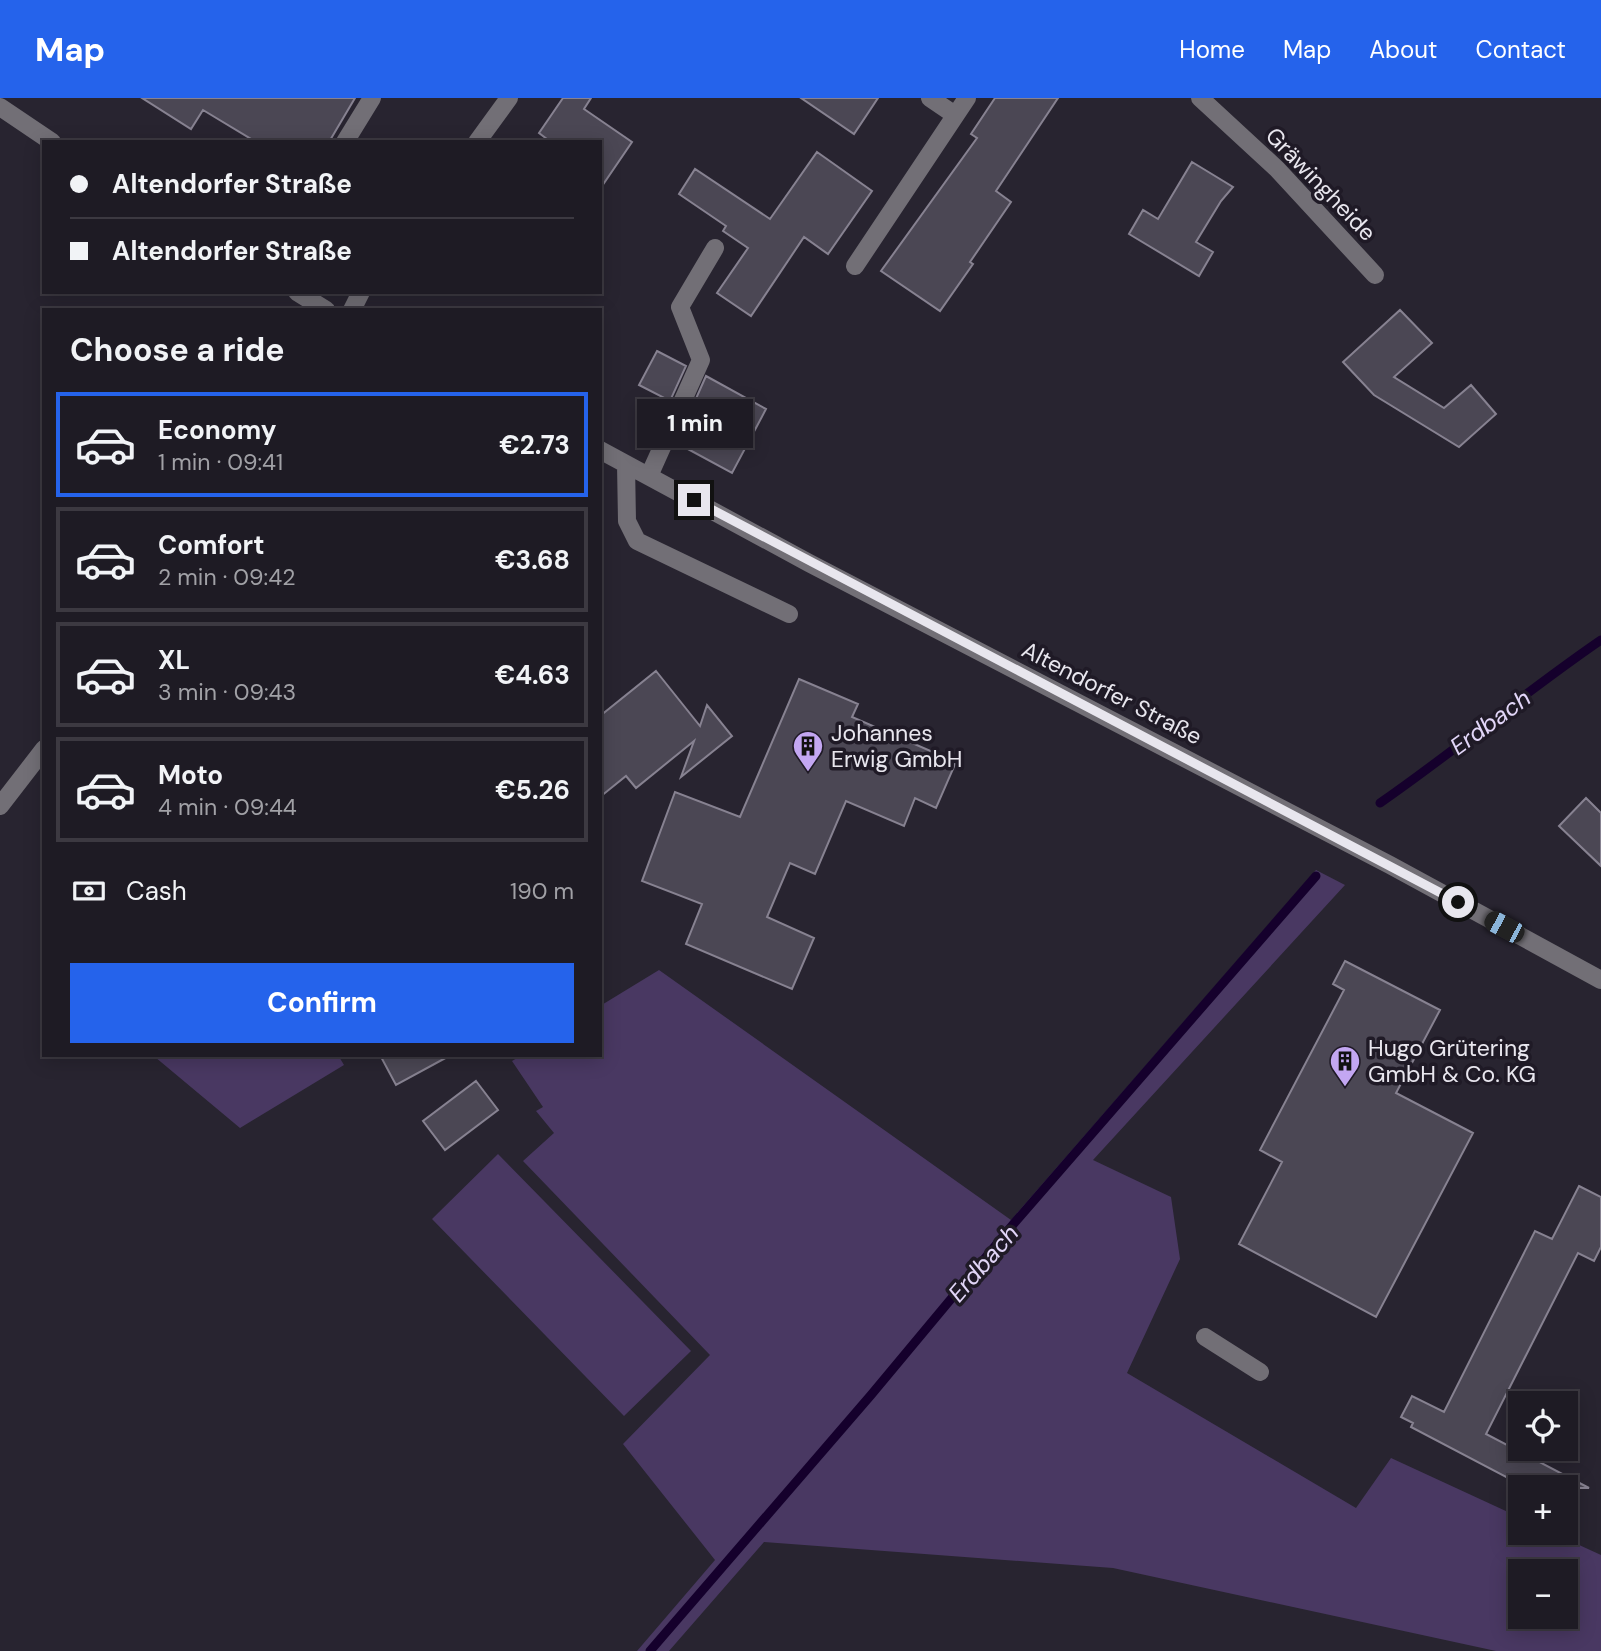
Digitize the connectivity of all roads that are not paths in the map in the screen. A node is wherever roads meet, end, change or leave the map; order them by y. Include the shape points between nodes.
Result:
1 (372, 98) edge
2 (509, 98) edge
3 (930, 98) edge
4 (967, 98) edge
5 (1200, 98) edge
6 (0, 107) edge
7 (955, 115) junction
8 (49, 140) edge
9 (346, 140) edge
10 (478, 140) edge
11 (715, 248) dead end
12 (855, 266) dead end
13 (1375, 275) dead end
14 (300, 294) edge
15 (323, 308) edge
16 (602, 451) edge
17 (626, 464) junction
18 (649, 476) junction
19 (789, 614) dead end
20 (42, 751) edge
21 (0, 806) edge
22 (1600, 976) edge
23 (1205, 1337) dead end
24 (1260, 1371) dead end

1 - 9 street
2 - 10 street
3 - 7 street
4 - 7 street
5 - 13 street, Gräwingheide via 1276,169
6 - 8 street
7 - 12 street
11 - 18 street via 680,307 701,359
14 - 15 street
16 - 17 street, Altendorfer Straße
17 - 18 street, Altendorfer Straße
17 - 19 street via 626,521 637,541
18 - 22 street, Altendorfer Straße
20 - 21 street
23 - 24 street

